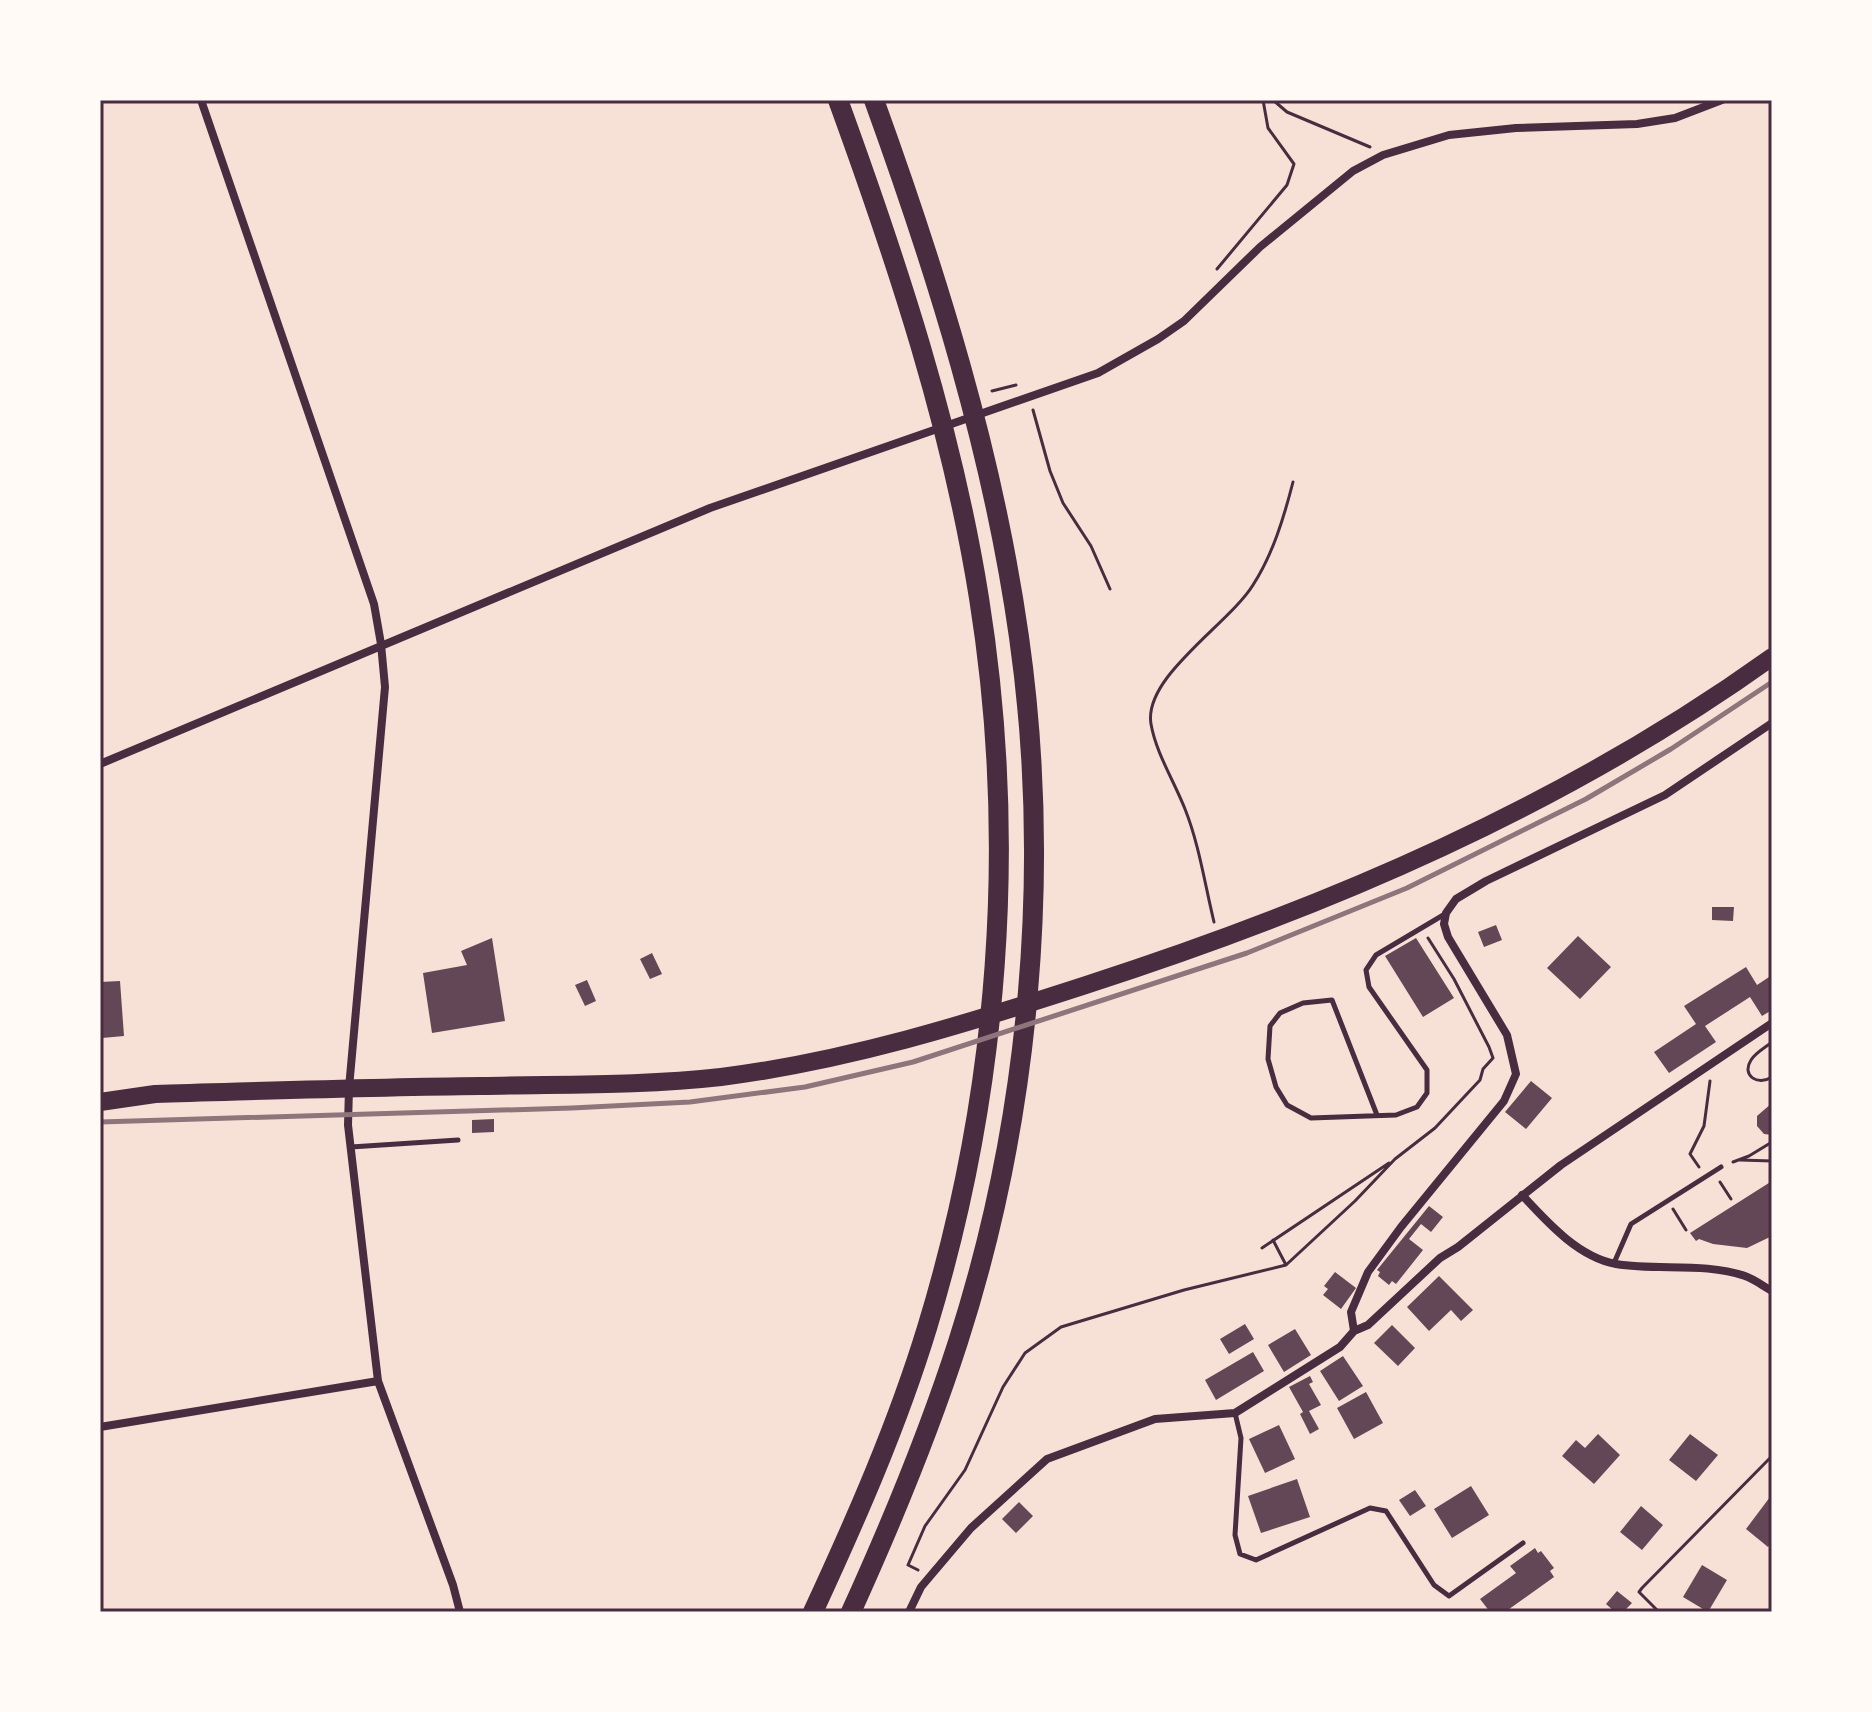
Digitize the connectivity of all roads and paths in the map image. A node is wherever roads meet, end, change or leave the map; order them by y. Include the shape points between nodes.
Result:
1 (201, 100) edge
2 (838, 100) edge
3 (874, 100) edge
4 (1263, 100) edge
5 (1273, 100) edge
6 (1722, 100) edge
7 (1383, 155) junction
8 (1208, 280) dead end
9 (1016, 385) dead end
10 (992, 391) dead end
11 (1029, 397) junction
12 (1293, 482) dead end
13 (1110, 589) dead end
14 (381, 644) junction
15 (1772, 657) edge
16 (1772, 723) edge
17 (100, 764) edge
18 (1446, 913) junction
19 (1422, 928) junction
20 (1218, 941) junction
21 (1772, 1023) edge
22 (1772, 1042) edge
23 (1772, 1077) edge
24 (1710, 1080) dead end
25 (349, 1088) junction
26 (100, 1102) edge
27 (1377, 1115) junction
28 (458, 1140) dead end
29 (1772, 1142) edge
30 (350, 1147) junction
31 (1395, 1159) junction
32 (1737, 1160) junction
33 (1772, 1161) edge
34 (1721, 1167) joint
35 (1714, 1172) junction
36 (1706, 1177) junction
37 (1522, 1195) junction
38 (1731, 1199) dead end
39 (1667, 1201) junction
40 (1686, 1230) dead end
41 (1273, 1240) junction
42 (1262, 1248) dead end
43 (1614, 1263) junction
44 (1286, 1265) junction
45 (1772, 1291) edge
46 (1354, 1331) junction
47 (378, 1381) junction
48 (1235, 1413) junction
49 (100, 1427) edge
50 (1772, 1456) edge
51 (1523, 1543) dead end
52 (908, 1565) dead end
53 (460, 1612) edge
54 (813, 1612) edge
55 (851, 1612) edge
56 (909, 1612) edge
57 (1659, 1612) edge

1 - 14 street via 374,604
2 - 54 highway via 916,331 969,545 992,708 999,893 981,1091 952,1238 886,1446
3 - 55 highway via 941,297 996,510 1020,640 1033,843 1022,1043 986,1244 917,1458
4 - 8 path via 1268,128 1294,164 1291,174
5 - 7 path via 1287,112
6 - 7 street via 1662,120 1449,135
7 - 11 street via 1353,171 1272,237 1158,339 1098,373
9 - 10 path
11 - 13 path via 1063,503
11 - 14 street via 710,508
12 - 20 path via 1253,585 1168,674 1153,697 1150,722 1186,812
14 - 17 street
14 - 25 street via 385,687
15 - 20 main road via 1657,732 1511,815 1388,874
16 - 18 street via 1665,795 1486,881 1456,899
18 - 19 lane
18 - 46 street via 1448,937 1507,1035 1516,1074 1504,1101 1368,1272 1351,1312
19 - 27 lane via 1376,955 1366,970 1369,987 1427,1070 1427,1093 1417,1107
19 - 31 path via 1493,1058 1466,1097
20 - 25 main road via 949,1029 795,1066 609,1085
21 - 37 street
22 - 23 path via 1748,1068 1756,1081
24 - 36 path via 1704,1126 1690,1154
25 - 26 main road via 155,1094
25 - 30 street
27 - 27 lane via 1311,1118 1287,1105 1268,1059 1270,1026 1280,1013 1303,1003 1332,1000
28 - 30 lane
29 - 32 path
30 - 47 street
31 - 41 path
31 - 44 path
32 - 33 path
32 - 34 path
34 - 35 lane
35 - 36 lane
35 - 38 path
36 - 39 lane
37 - 43 street via 1574,1244
37 - 46 street via 1440,1258 1368,1325
39 - 40 path
39 - 43 lane via 1631,1224
41 - 42 path
41 - 44 path
43 - 45 street via 1717,1271 1745,1276
44 - 52 path via 1061,1327 1025,1353 1003,1387 965,1470 925,1526
46 - 48 street via 1340,1347
47 - 49 street
47 - 53 street
48 - 51 lane via 1241,1438 1235,1535 1240,1554 1256,1560 1370,1508 1386,1511 1434,1585 1449,1596
48 - 56 street via 1155,1419 1047,1459 971,1528 921,1587
50 - 57 path via 1639,1592

